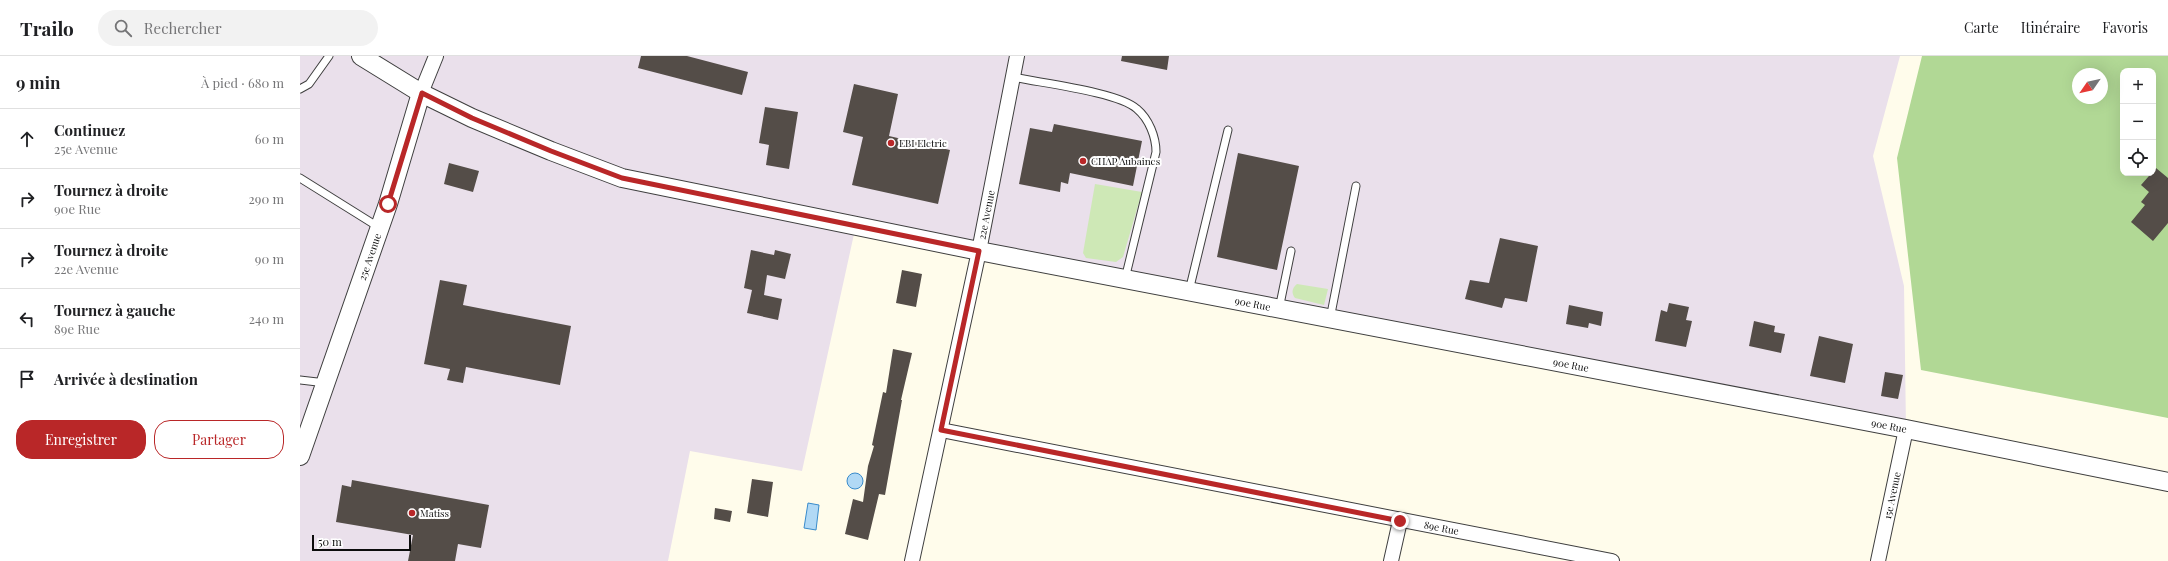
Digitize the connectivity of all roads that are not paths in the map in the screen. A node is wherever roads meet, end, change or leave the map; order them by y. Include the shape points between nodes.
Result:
1 (329, 56) edge
2 (361, 56) edge
3 (436, 56) edge
4 (1017, 56) edge
5 (1013, 77) junction
6 (300, 89) edge
7 (422, 93) junction
8 (1228, 130) dead end
9 (300, 178) edge
10 (1356, 186) dead end
11 (380, 228) junction
12 (979, 251) junction
13 (1291, 251) dead end
14 (1125, 279) junction
15 (1188, 292) junction
16 (1279, 309) junction
17 (1330, 319) junction
18 (300, 380) edge
19 (326, 383) junction
20 (1906, 429) junction
21 (941, 430) junction
22 (300, 456) edge
23 (2168, 482) edge
24 (1400, 521) junction
25 (912, 561) edge
26 (1391, 561) edge
27 (1612, 561) edge
28 (1878, 561) edge

1 - 6 lane via 309,84
2 - 7 street, 90e Rue
3 - 7 street, 25e Avenue
4 - 5 street, 22e Avenue
5 - 12 street, 22e Avenue
5 - 14 lane via 1119,98 1137,109 1150,128 1156,139 1156,152
7 - 11 street, 25e Avenue
7 - 12 street, 90e Rue via 472,118 622,178
8 - 15 lane
9 - 11 lane
10 - 17 lane
11 - 19 street, 25e Avenue
12 - 14 street, 90e Rue
12 - 21 street, 22e Avenue
13 - 16 lane
14 - 15 street, 90e Rue
15 - 16 street, 90e Rue
16 - 17 street, 90e Rue
17 - 20 street, 90e Rue
18 - 19 lane
19 - 22 street, 25e Avenue
20 - 23 street, 90e Rue
20 - 28 street, 15e Avenue
21 - 24 street, 89e Rue
21 - 25 street, 22e Avenue
24 - 26 street
24 - 27 street, 89e Rue

